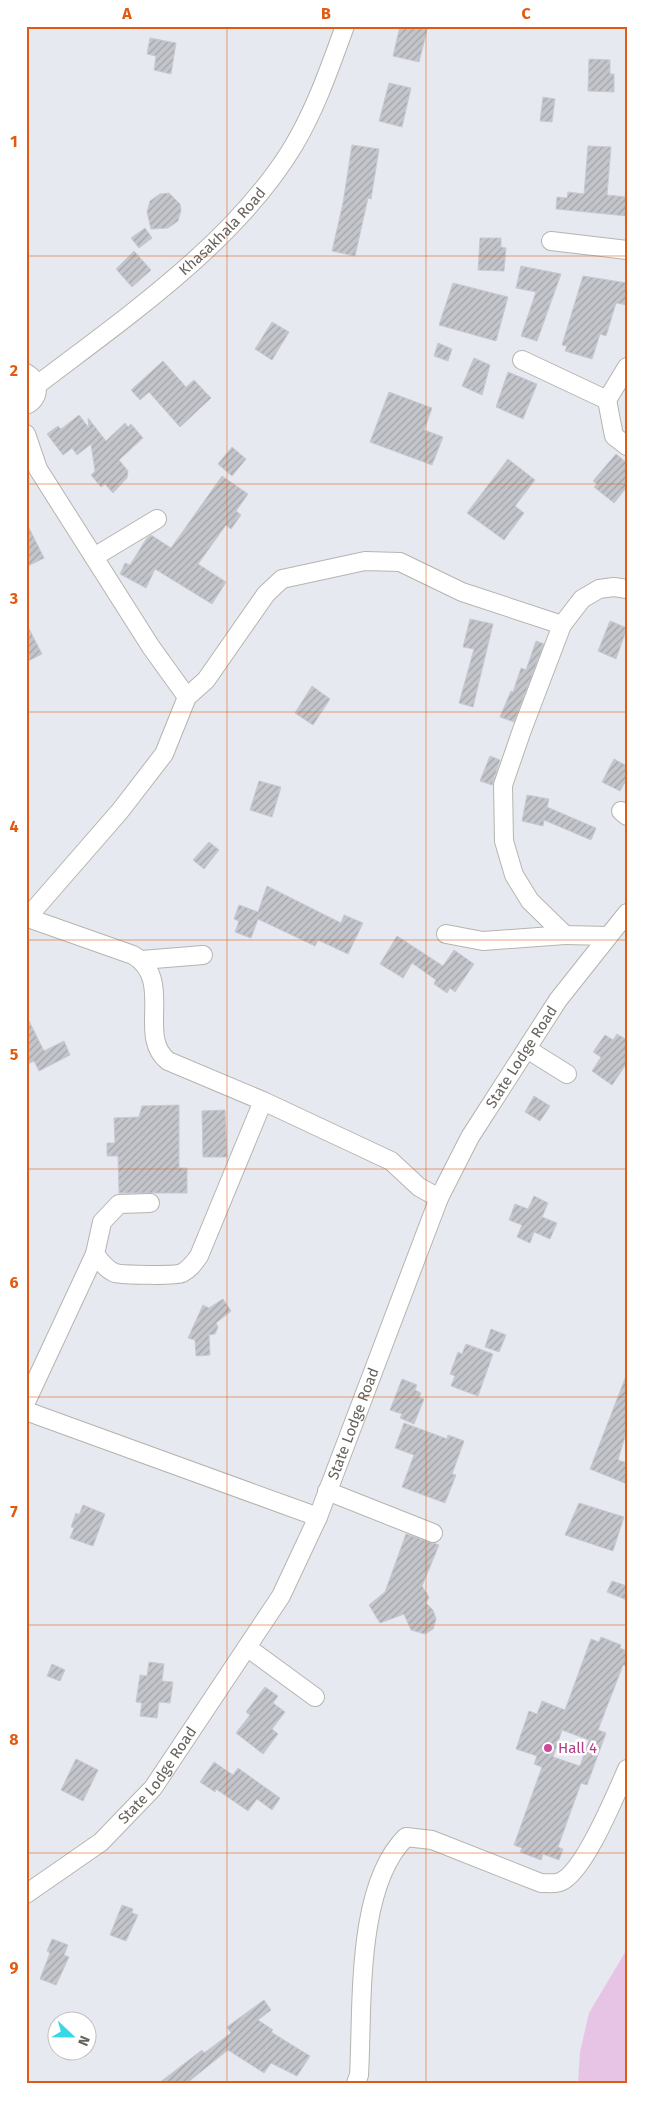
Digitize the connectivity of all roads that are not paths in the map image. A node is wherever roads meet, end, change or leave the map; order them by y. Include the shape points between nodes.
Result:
1 (345, 26) edge
2 (551, 241) dead end
3 (627, 250) edge
4 (522, 360) dead end
5 (627, 367) edge
6 (32, 379) edge
7 (607, 400) junction
8 (26, 405) edge
9 (26, 434) edge
10 (627, 446) edge
11 (157, 519) dead end
12 (94, 557) junction
13 (627, 589) edge
14 (562, 625) junction
15 (187, 697) junction
16 (627, 913) edge
17 (27, 918) edge
18 (446, 934) dead end
19 (565, 935) junction
20 (608, 936) junction
21 (204, 955) dead end
22 (142, 960) junction
23 (527, 1049) junction
24 (566, 1074) dead end
25 (263, 1101) junction
26 (439, 1198) junction
27 (150, 1204) dead end
28 (95, 1254) junction
29 (26, 1402) edge
30 (26, 1411) edge
31 (327, 1491) junction
32 (318, 1517) junction
33 (433, 1533) dead end
34 (248, 1648) junction
35 (315, 1697) dead end
36 (627, 1769) edge
37 (31, 1887) edge
38 (356, 2083) edge

1 - 6 street, Khasakhala Road via 314,108 294,146 238,218 141,306
2 - 3 street
4 - 7 street
5 - 7 street
6 - 8 street via 36,396
7 - 10 street via 614,436
9 - 12 street via 38,469
11 - 12 street
12 - 15 street
13 - 14 street via 599,590 582,599
14 - 15 street via 462,592 400,562 365,561 282,579 266,594 206,680
14 - 19 street via 522,730 503,785 503,794 504,840 514,876 530,902
15 - 17 street via 164,754 120,811
16 - 20 street, State Lodge Road
17 - 22 street
18 - 19 street via 483,941
19 - 20 street
20 - 23 street, State Lodge Road via 558,1000
21 - 22 street
22 - 25 street via 153,980 155,1036 159,1054 168,1061
23 - 24 street
23 - 26 street, State Lodge Road via 470,1138
25 - 26 street via 391,1161 419,1187
25 - 28 street via 199,1256 191,1267 181,1274 169,1275 115,1273 104,1266
26 - 31 street, State Lodge Road
27 - 28 street via 119,1204 110,1212 102,1222
28 - 29 street
30 - 32 street
31 - 32 street, State Lodge Road
31 - 33 street
32 - 34 street, State Lodge Road via 281,1596
34 - 35 street
34 - 37 street, State Lodge Road via 153,1788 101,1842
36 - 38 street via 604,1824 571,1876 559,1883 541,1883 432,1840 406,1837 394,1849 376,1894 367,1929

